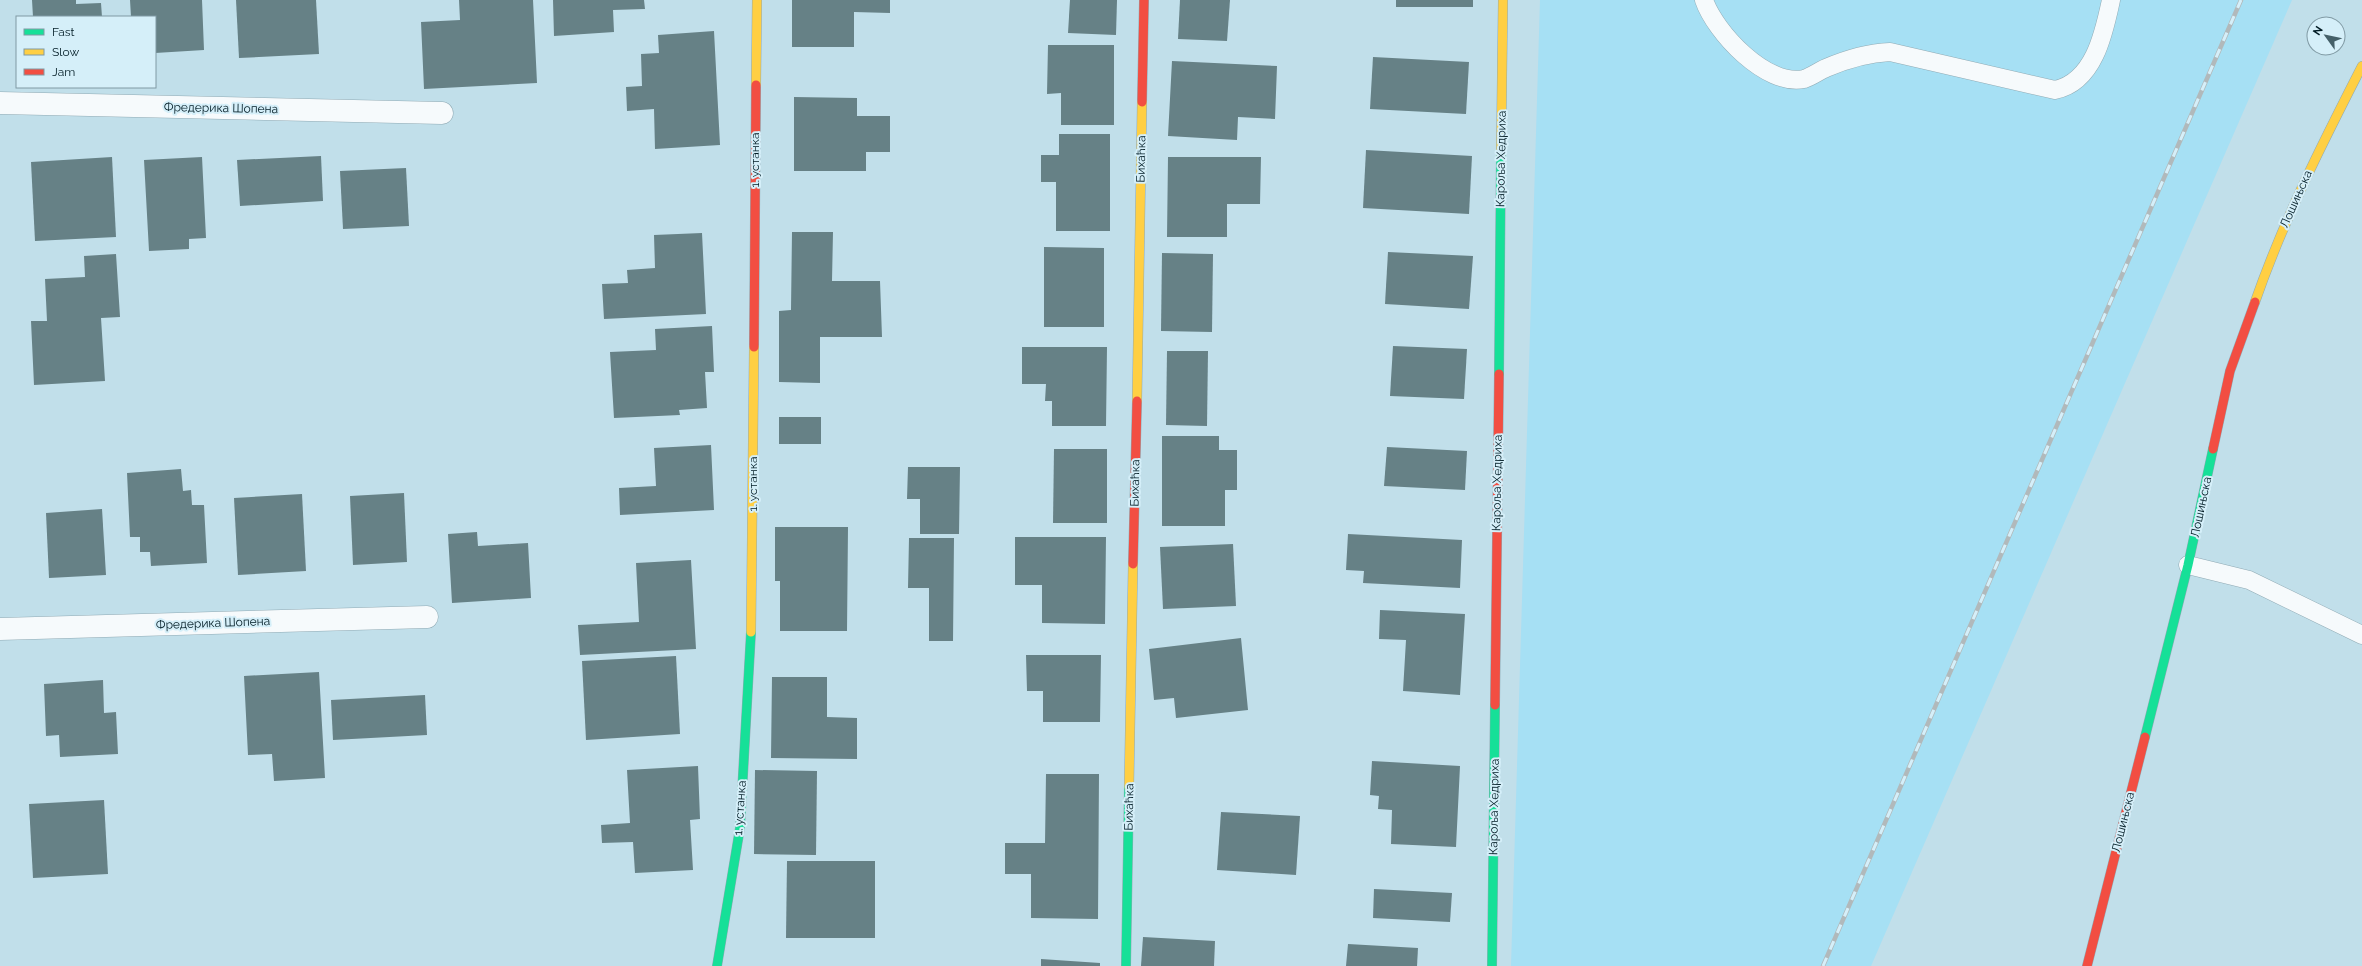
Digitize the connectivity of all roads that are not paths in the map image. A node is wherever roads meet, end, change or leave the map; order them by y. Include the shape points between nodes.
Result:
1 (757, 0) edge
2 (1144, 0) edge
3 (1503, 0) edge
4 (1704, 0) edge
5 (2111, 0) edge
6 (2362, 66) edge
7 (0, 103) edge
8 (442, 112) dead end
9 (2188, 565) junction
10 (427, 617) dead end
11 (0, 629) edge
12 (2362, 635) edge
13 (717, 966) edge
14 (1126, 966) edge
15 (1492, 966) edge
16 (2087, 966) edge

1 - 13 street, 1. устанка via 752,619 740,828
2 - 14 street, Бихаћка
3 - 15 street, Кароља Хедриха
4 - 5 lane via 1721,29 1749,59 1777,77 1803,79 1871,52 1890,52 2055,90 2068,88 2084,73 2104,33
6 - 9 street, Лошињска via 2310,166 2275,245 2230,371
7 - 8 street, Фредерика Шопена
9 - 12 lane via 2249,580
9 - 16 street, Лошињска
10 - 11 street, Фредерика Шопена

